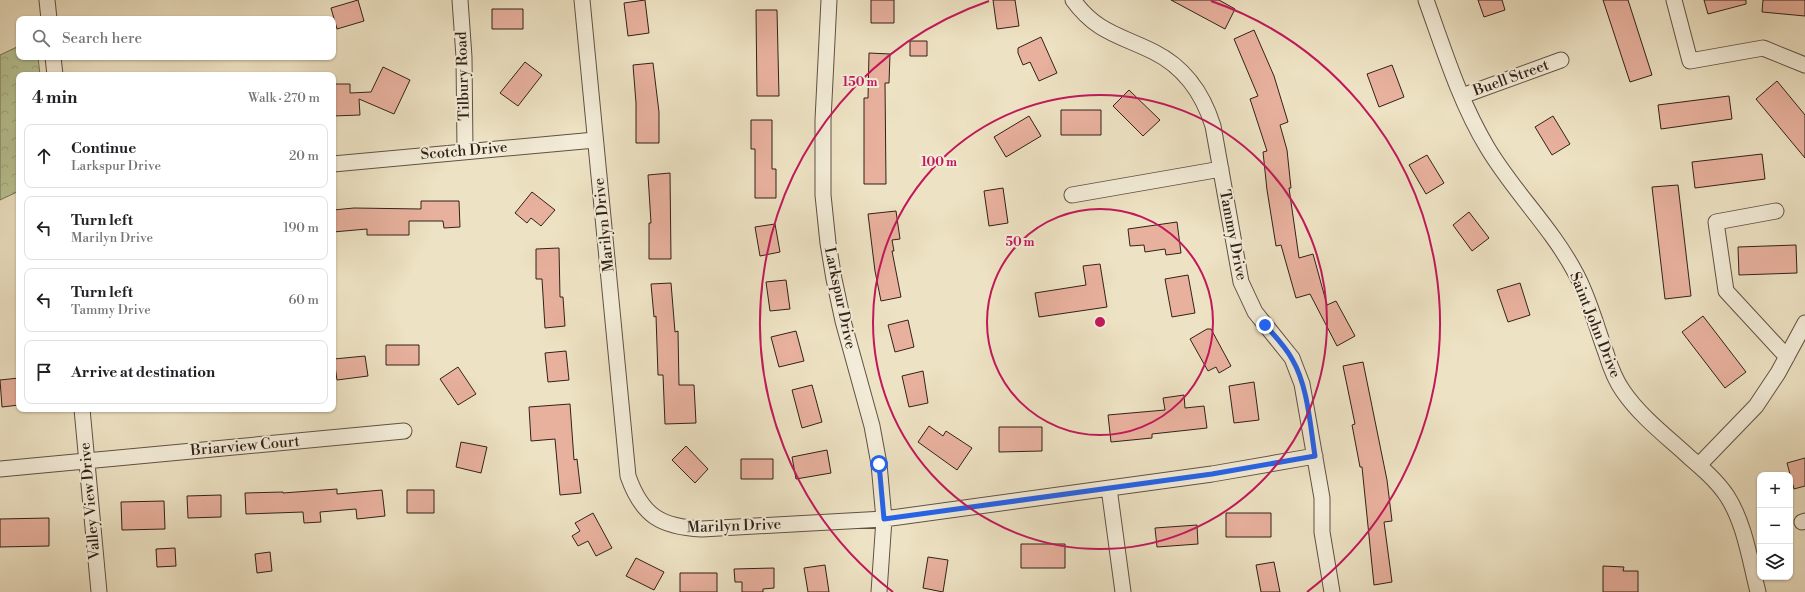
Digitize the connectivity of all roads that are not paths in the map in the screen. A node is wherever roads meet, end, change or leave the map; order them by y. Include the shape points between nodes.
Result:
1 (47, 0) edge
2 (460, 0) edge
3 (582, 0) edge
4 (829, 0) edge
5 (1073, 0) edge
6 (1426, 0) edge
7 (1674, 0) edge
8 (49, 16) edge
9 (53, 60) edge
10 (1561, 60) dead end
11 (1805, 66) edge
12 (55, 72) edge
13 (1462, 96) junction
14 (595, 140) junction
15 (465, 151) junction
16 (336, 164) edge
17 (1220, 169) junction
18 (1072, 195) dead end
19 (1776, 211) dead end
20 (1805, 323) edge
21 (1787, 357) junction
22 (82, 412) edge
23 (404, 431) dead end
24 (1315, 456) junction
25 (87, 461) junction
26 (1699, 465) junction
27 (0, 469) edge
28 (1108, 488) junction
29 (884, 519) junction
30 (99, 592) edge
31 (879, 592) edge
32 (1123, 592) edge
33 (1332, 592) edge
34 (1758, 592) edge

1 - 8 street
2 - 15 street, Tilbury Road via 464,57
3 - 14 street, Marilyn Drive
4 - 29 street, Larkspur Drive via 823,120 823,195 828,243 843,321 872,426 879,464
5 - 17 street, Tammy Drive via 1098,26 1161,56 1176,66 1189,80 1209,114
6 - 13 street, Saint John Drive
7 - 11 street via 1690,61 1763,48
9 - 12 street
10 - 13 street, Buell Street
13 - 26 street, Saint John Drive via 1475,126 1500,168 1576,272 1610,365 1622,390 1634,405
14 - 15 street, Scotch Drive
14 - 29 street, Marilyn Drive via 628,476 633,491 643,506 667,524 680,528
15 - 16 street, Scotch Drive
17 - 18 street
17 - 24 street, Tammy Drive via 1241,282 1255,312 1280,341 1297,369
19 - 21 street via 1716,222 1726,291
20 - 21 street
21 - 26 street via 1756,406
22 - 25 street, Valley View Drive
23 - 25 street, Briarview Court
24 - 28 street, Marilyn Drive via 1212,474
24 - 33 street, Tammy Drive via 1322,498 1322,532
25 - 27 street, Briarview Court
25 - 30 street, Valley View Drive
26 - 34 street, Saint John Drive via 1722,489 1737,515
28 - 29 street, Marilyn Drive
28 - 32 street
29 - 31 street, Larkspur Drive

